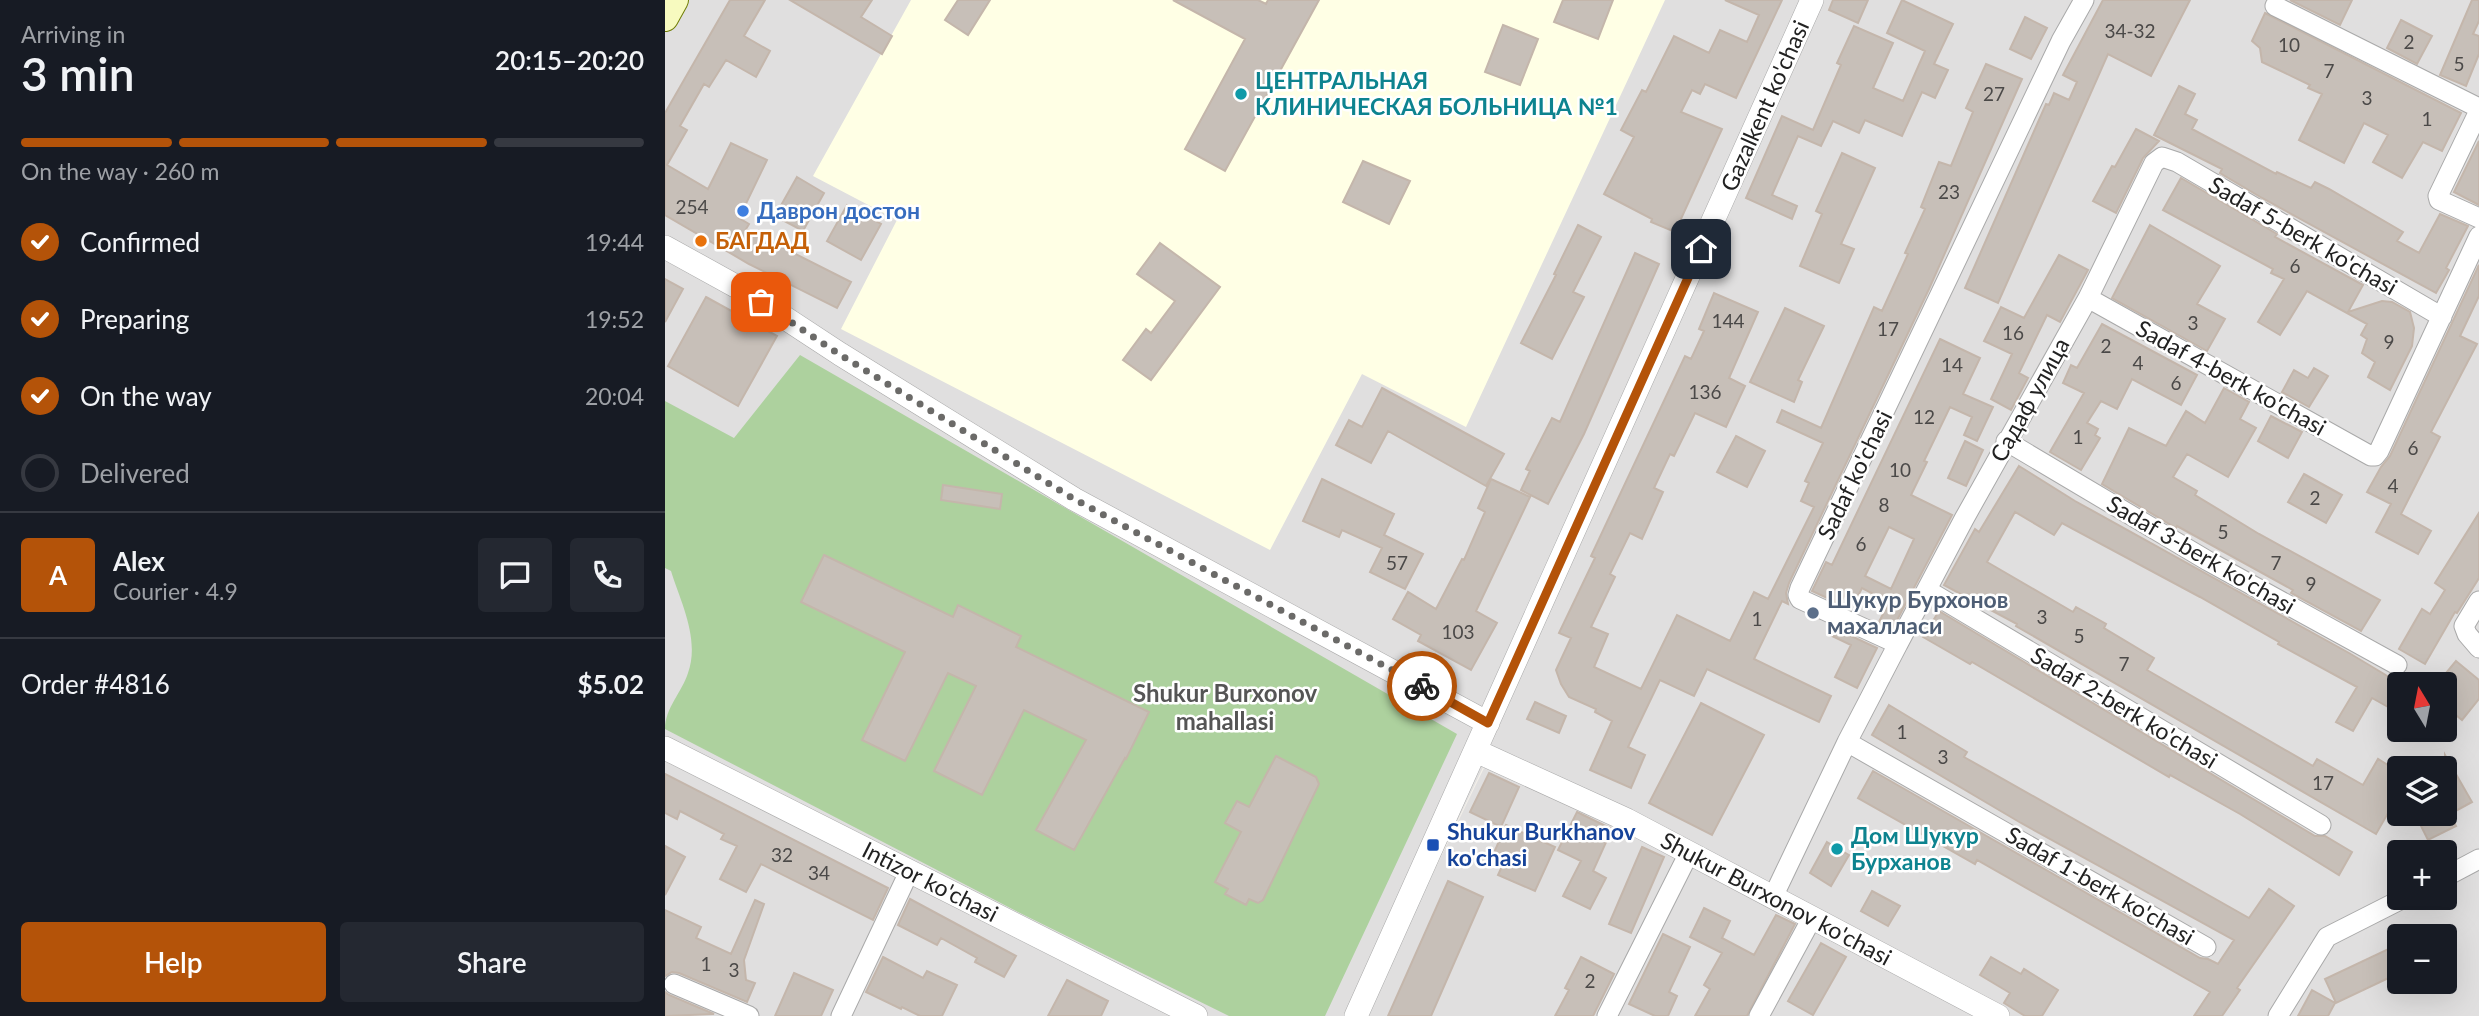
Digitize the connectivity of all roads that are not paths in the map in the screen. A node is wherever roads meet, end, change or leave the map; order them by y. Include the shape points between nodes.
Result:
1 (675, 0) edge
2 (1812, 0) edge
3 (2084, 0) edge
4 (2275, 6) dead end
5 (665, 18) edge
6 (2479, 110) edge
7 (2162, 157) joint
8 (2479, 218) edge
9 (2479, 236) edge
10 (665, 247) edge
11 (2088, 298) junction
12 (2442, 317) junction
13 (2006, 441) junction
14 (1927, 590) junction
15 (2479, 601) edge
16 (1898, 644) junction
17 (2479, 648) edge
18 (2397, 665) dead end
19 (1488, 723) junction
20 (1847, 741) junction
21 (665, 748) edge
22 (1476, 751) junction
23 (2321, 825) dead end
24 (1689, 852) junction
25 (2479, 859) edge
26 (2457, 871) edge
27 (909, 872) junction
28 (1773, 897) junction
29 (2387, 907) edge
30 (1812, 918) junction
31 (2206, 947) dead end
32 (674, 984) dead end
33 (750, 1016) edge
34 (841, 1016) edge
35 (1196, 1016) edge
36 (1356, 1016) edge
37 (1607, 1016) edge
38 (1759, 1016) edge
39 (1998, 1016) edge
40 (2278, 1016) edge

1 - 5 main road
2 - 19 street, Gazalkent ko'chasi
3 - 16 street, Sadaf ko'chasi via 1800,588 1800,599
4 - 6 street
6 - 8 street via 2438,196
7 - 11 street, Садаф улица via 2154,163
7 - 12 street, Sadaf 5-berk ko'chasi
9 - 12 street
10 - 19 street via 741,289 1074,499
11 - 12 street, Sadaf 4-berk ko'chasi via 2371,456 2375,456
11 - 13 street, Садаф улица
13 - 14 street, Садаф улица
13 - 18 street, Sadaf 3-berk ko'chasi via 2208,561
14 - 16 street, Садаф улица
14 - 23 street, Sadaf 2-berk ko'chasi
15 - 17 street via 2464,626
16 - 20 street
19 - 22 street, Gazalkent ko'chasi
20 - 28 street
20 - 31 street, Sadaf 1-berk ko'chasi
21 - 27 street, Intizor ko'chasi
22 - 24 street, Shukur Burxonov ko'chasi
22 - 36 street, Gazalkent ko'chasi
24 - 28 street, Shukur Burxonov ko'chasi
24 - 37 street
25 - 26 street
27 - 34 street
27 - 35 street, Intizor ko'chasi
28 - 30 street, Shukur Burxonov ko'chasi
29 - 40 street via 2327,937
30 - 38 street
30 - 39 street, Shukur Burxonov ko'chasi
32 - 33 street

